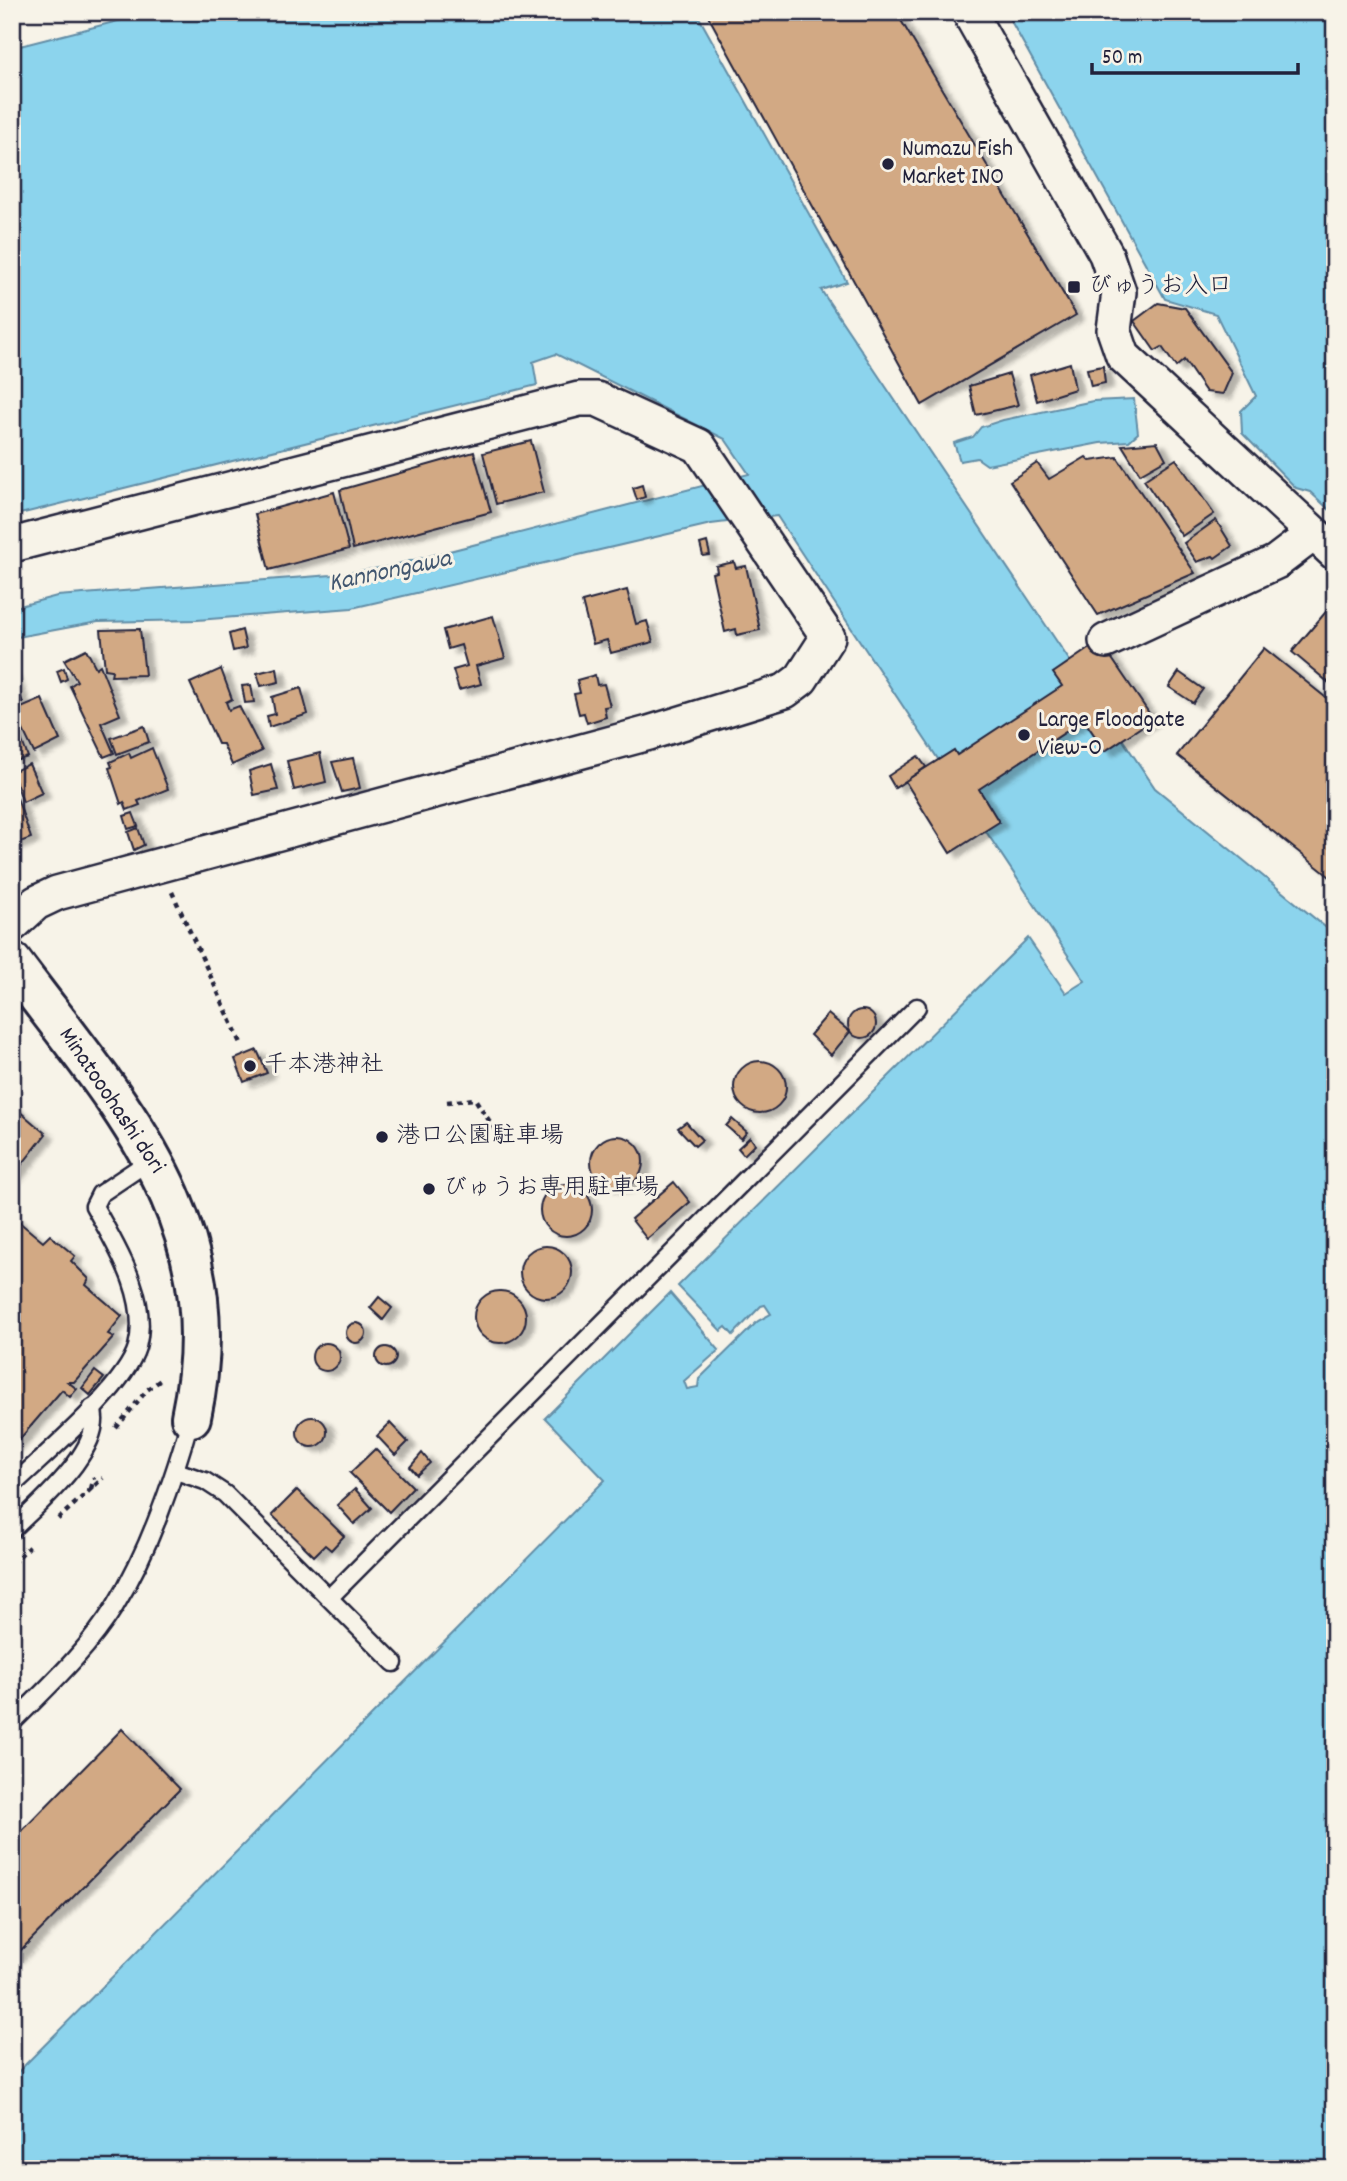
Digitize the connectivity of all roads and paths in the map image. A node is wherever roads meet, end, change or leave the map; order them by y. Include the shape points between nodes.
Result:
1 (969, 12) edge
2 (1324, 543) edge
3 (12, 545) edge
4 (1106, 641) dead end
5 (160, 866) junction
6 (12, 925) edge
7 (12, 962) edge
8 (917, 1007) dead end
9 (241, 1043) dead end
10 (447, 1102) dead end
11 (496, 1138) dead end
12 (153, 1158) junction
13 (162, 1379) dead end
14 (92, 1408) junction
15 (191, 1417) joint
16 (113, 1432) dead end
17 (97, 1463) dead end
18 (176, 1471) junction
19 (103, 1478) dead end
20 (12, 1486) edge
21 (91, 1489) junction
22 (52, 1525) dead end
23 (12, 1530) edge
24 (35, 1541) dead end
25 (12, 1563) edge
26 (331, 1596) junction
27 (394, 1663) dead end
28 (12, 1723) edge

1 - 2 street via 1106,254 1119,292 1114,330 1123,356
2 - 4 street
3 - 5 street via 579,399 597,400 699,446 828,638 801,679 785,691 649,733
5 - 6 street via 57,893 36,903
5 - 9 path
7 - 12 street, Minatooohashi dori
8 - 26 lane
10 - 11 path via 475,1099
12 - 14 lane via 100,1194 94,1206 129,1276 138,1321 137,1346 125,1371
12 - 15 street, Minatooohashi dori via 176,1204 195,1274 201,1339
13 - 16 path via 147,1390
14 - 20 lane
14 - 23 lane via 96,1419 92,1437 72,1467
15 - 18 lane
17 - 21 path
18 - 26 lane via 225,1494
18 - 28 lane via 115,1606 65,1670
19 - 21 path
21 - 22 path
24 - 25 path
26 - 27 lane

